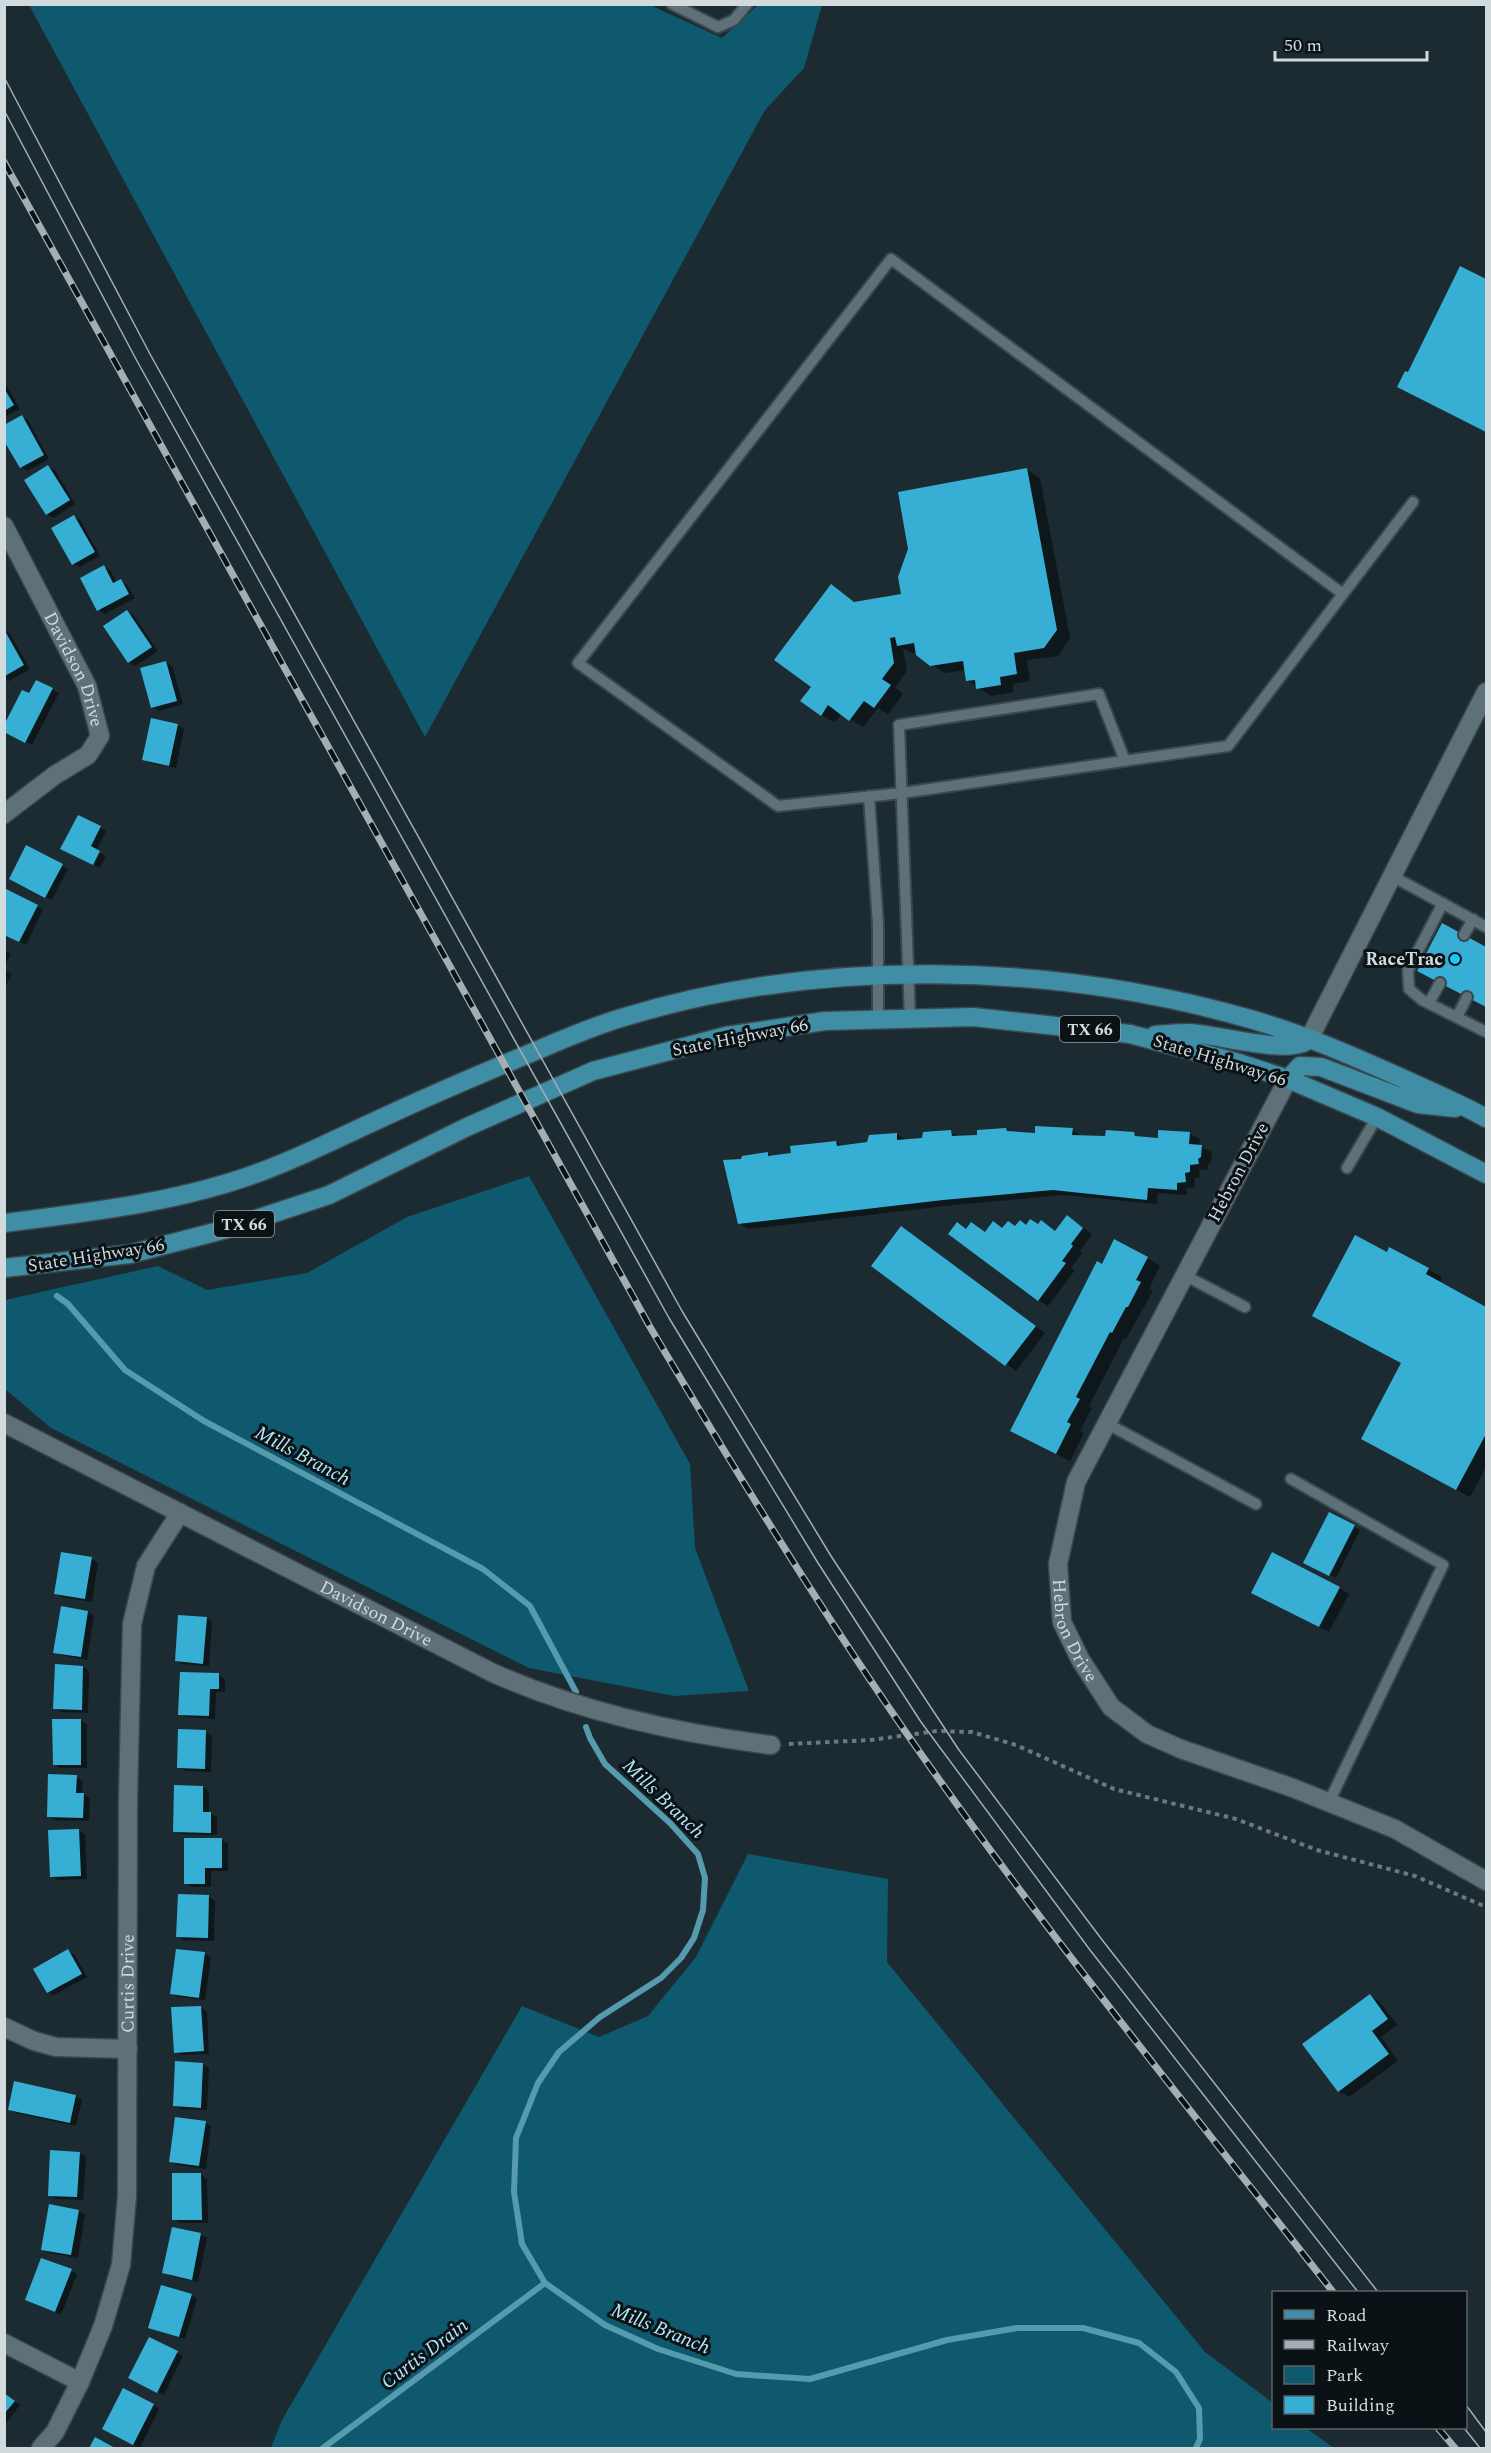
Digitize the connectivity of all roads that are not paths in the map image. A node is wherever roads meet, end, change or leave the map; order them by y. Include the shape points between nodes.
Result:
1 (672, 4) edge
2 (747, 4) edge
3 (1413, 502) dead end
4 (4, 526) edge
5 (1343, 594) junction
6 (1486, 692) edge
7 (1125, 760) junction
8 (902, 793) junction
9 (869, 796) junction
10 (4, 814) edge
11 (1392, 876) junction
12 (1443, 903) junction
13 (1473, 919) junction
14 (1486, 927) edge
15 (1464, 935) dead end
16 (877, 975) junction
17 (908, 975) junction
18 (1440, 983) dead end
19 (1467, 997) dead end
20 (1429, 1003) junction
21 (1457, 1017) junction
22 (1486, 1017) edge
23 (910, 1018) junction
24 (878, 1019) junction
25 (1483, 1030) edge
26 (1137, 1035) junction
27 (1309, 1039) junction
28 (1288, 1079) junction
29 (1479, 1114) edge
30 (1377, 1117) junction
31 (1347, 1168) dead end
32 (1486, 1174) edge
33 (4, 1223) edge
34 (4, 1268) edge
35 (1184, 1275) junction
36 (1245, 1307) dead end
37 (4, 1423) edge
38 (1106, 1423) junction
39 (1292, 1479) dead end
40 (1256, 1504) dead end
41 (180, 1513) junction
42 (771, 1745) road end
43 (1329, 1802) junction
44 (1486, 1881) edge
45 (4, 2027) edge
46 (128, 2049) junction
47 (4, 2343) edge
48 (80, 2382) junction
49 (41, 2448) edge

1 - 2 lane via 718,27 734,20
3 - 5 lane
4 - 10 street, Davidson Drive via 87,686 100,736 88,755
5 - 7 lane via 1228,746
5 - 9 lane via 891,259 578,663 777,806
6 - 11 street
7 - 8 lane
7 - 8 lane via 1099,694 899,725
8 - 9 lane
8 - 17 lane
9 - 16 lane via 878,924
11 - 12 lane
11 - 27 street
12 - 13 lane
12 - 20 lane via 1408,970 1409,989
13 - 14 lane
13 - 15 lane
16 - 17 main road, TX 66
16 - 24 lane
16 - 33 main road, TX 66 via 720,994 631,1015 443,1089 262,1172 125,1207
17 - 23 lane
17 - 27 main road, TX 66 via 1004,976 1126,990 1233,1014
18 - 20 lane
19 - 21 lane
20 - 21 lane
21 - 25 lane
22 - 25 lane
23 - 24 main road, State Highway 66 / TX 66
23 - 26 main road, State Highway 66 / TX 66 via 974,1017
24 - 34 main road, State Highway 66 / TX 66 via 825,1021 726,1036 592,1071 329,1195 277,1214 130,1254
26 - 27 main road via 1189,1033 1282,1047
26 - 28 main road, State Highway 66 / TX 66
27 - 29 main road, TX 66
28 - 29 main road via 1300,1066 1321,1067 1418,1104
28 - 30 main road, State Highway 66 / TX 66
28 - 35 street, Hebron Drive
30 - 31 lane
30 - 32 main road, State Highway 66 / TX 66
35 - 36 lane
35 - 38 street, Hebron Drive
37 - 41 street, Davidson Drive
38 - 40 lane
38 - 43 street, Hebron Drive via 1076,1482 1058,1564 1062,1622 1080,1659 1111,1707 1147,1734
39 - 43 lane via 1443,1565
41 - 42 street, Davidson Drive via 529,1689 643,1723
41 - 46 street, Curtis Drive via 146,1566 132,1624
43 - 44 street, Hebron Drive via 1395,1830
45 - 46 street via 34,2042 56,2047
46 - 48 street, Curtis Drive via 128,2196 121,2265 103,2326
47 - 48 street
48 - 49 street, Curtis Drive via 55,2432

